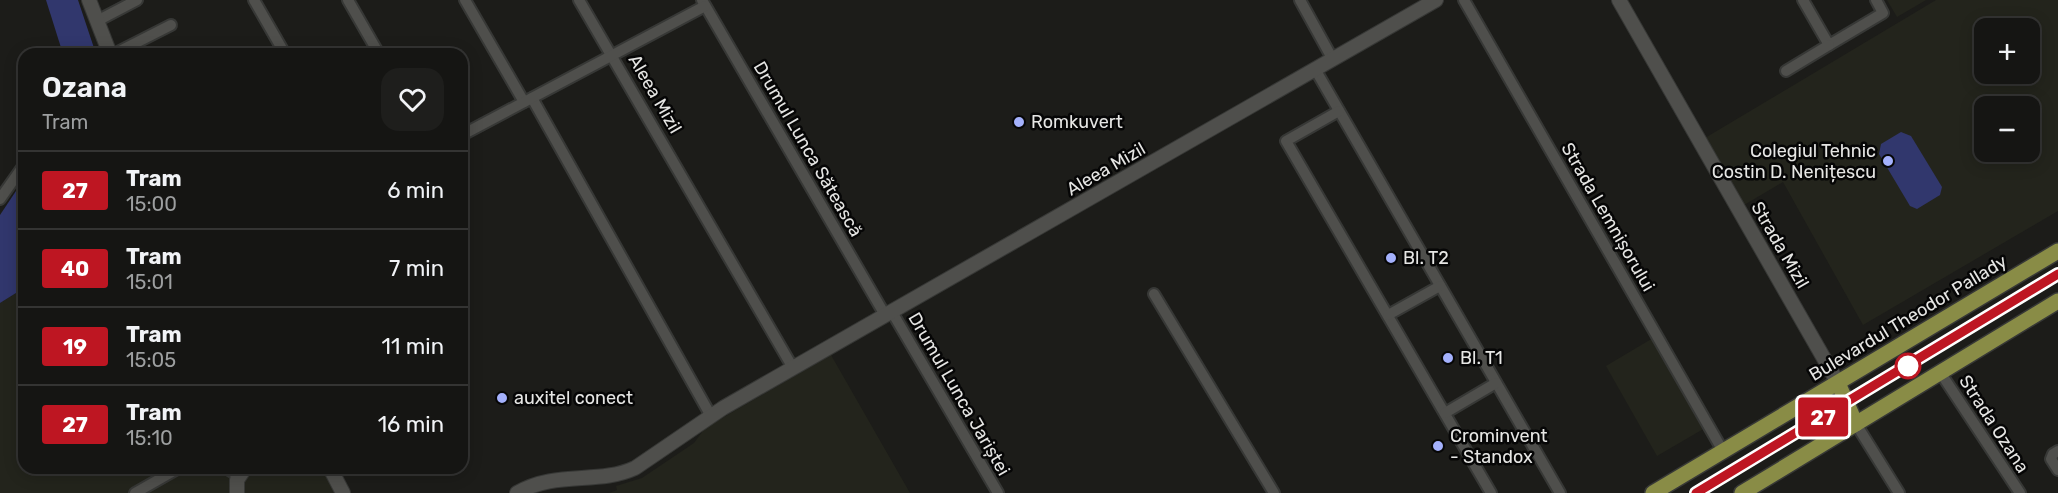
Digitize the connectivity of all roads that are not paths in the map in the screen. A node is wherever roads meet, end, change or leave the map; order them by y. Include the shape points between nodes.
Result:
1 (88, 0) edge
2 (137, 0) edge
3 (254, 0) edge
4 (348, 0) edge
5 (465, 0) edge
6 (579, 0) edge
7 (1300, 0) edge
8 (1436, 0) edge
9 (1464, 0) edge
10 (1619, 0) edge
11 (1803, 0) edge
12 (1876, 0) edge
13 (704, 3) edge
14 (96, 21) junction
15 (171, 25) dead end
16 (1829, 45) junction
17 (109, 48) edge
18 (124, 48) edge
19 (282, 48) edge
20 (376, 48) edge
21 (611, 56) junction
22 (1332, 58) junction
23 (1314, 69) junction
24 (1786, 71) dead end
25 (528, 100) junction
26 (1338, 111) junction
27 (468, 132) edge
28 (18, 174) edge
29 (0, 199) edge
30 (2058, 251) edge
31 (1440, 286) junction
32 (1154, 294) dead end
33 (2058, 301) edge
34 (888, 314) junction
35 (1388, 315) junction
36 (793, 368) junction
37 (1941, 372) junction
38 (1496, 383) junction
39 (1838, 383) junction
40 (1444, 413) junction
41 (711, 416) junction
42 (1856, 424) junction
43 (1723, 451) junction
44 (2058, 451) edge
45 (2058, 470) edge
46 (168, 474) edge
47 (241, 474) edge
48 (333, 474) edge
49 (135, 493) edge
50 (237, 493) edge
51 (343, 493) edge
52 (517, 493) edge
53 (998, 493) edge
54 (1274, 493) edge
55 (1491, 493) edge
56 (1560, 493) edge
57 (1653, 493) edge
58 (1742, 493) edge
59 (1899, 493) edge
60 (2020, 493) edge

1 - 14 street
2 - 14 street
3 - 19 street
4 - 20 street
5 - 25 street
6 - 21 street, Aleea Mizil
7 - 22 street
8 - 22 street, Aleea Mizil
9 - 43 street, Strada Lemnișorului
10 - 39 street, Strada Mizil
11 - 16 street
12 - 16 street via 1883,13
13 - 21 street
13 - 34 street, Drumul Lunca Sătească
14 - 17 street
15 - 18 street
16 - 24 street
21 - 25 street
21 - 36 street, Aleea Mizil
22 - 23 street, Aleea Mizil
23 - 26 street
23 - 34 street, Aleea Mizil
25 - 27 street
25 - 41 street
26 - 31 street
26 - 35 street via 1286,141
28 - 29 street
30 - 39 main road, Bulevardul Theodor Pallady
31 - 35 street
31 - 38 street
32 - 54 street
33 - 37 main road
34 - 36 street, Aleea Mizil
34 - 53 street, Drumul Lunca Jariștei
35 - 40 street
36 - 41 street, Aleea Mizil
37 - 42 main road
37 - 60 street, Strada Ozana
38 - 40 street
38 - 56 street
39 - 42 main road
39 - 43 main road, Bulevardul Theodor Pallady
40 - 55 street
41 - 52 street, Aleea Mizil via 628,471 544,481
42 - 58 main road
42 - 59 street
43 - 57 main road, Bulevardul Theodor Pallady
44 - 45 street via 2051,459
46 - 49 street
47 - 50 street
48 - 51 street

